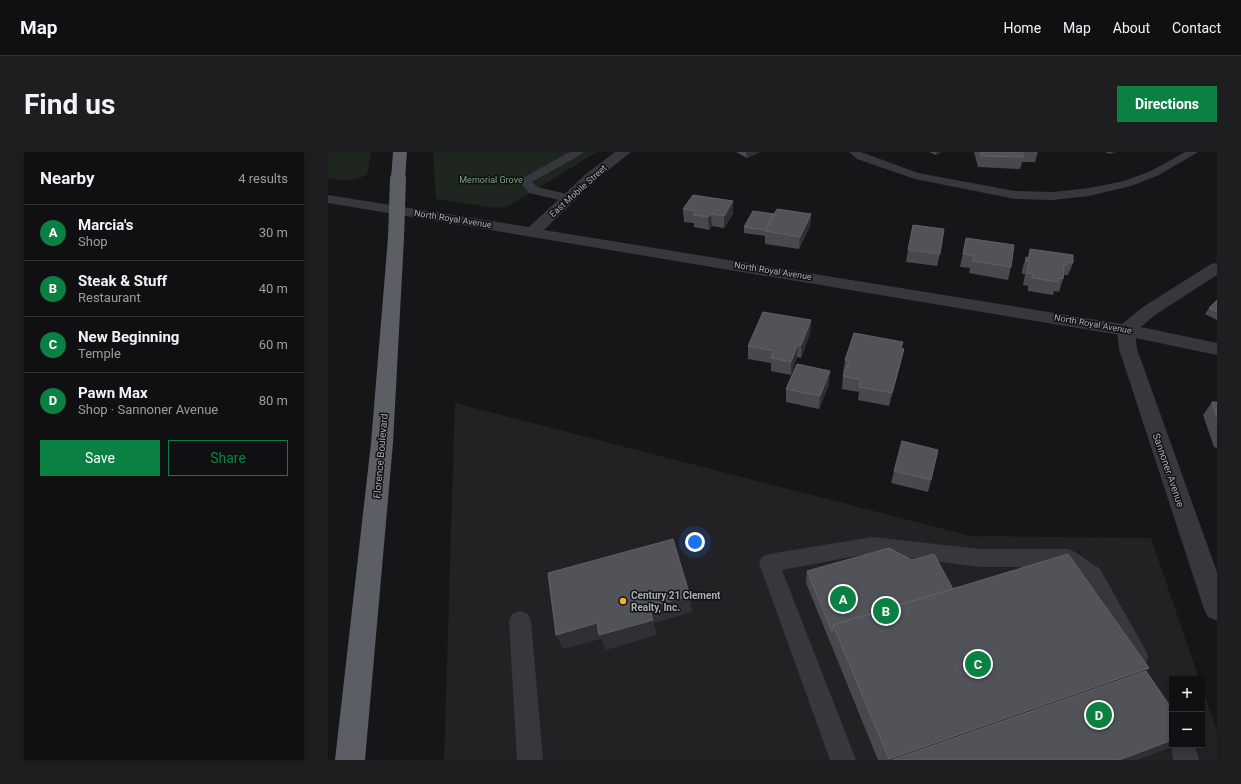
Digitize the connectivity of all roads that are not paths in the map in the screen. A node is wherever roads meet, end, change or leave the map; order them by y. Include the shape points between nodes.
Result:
1 (400, 152) edge
2 (578, 152) edge
3 (624, 152) edge
4 (854, 152) edge
5 (1193, 152) edge
6 (568, 198) junction
7 (328, 199) edge
8 (533, 232) junction
9 (1217, 268) edge
10 (1126, 330) junction
11 (1217, 348) edge
12 (1217, 609) edge
13 (520, 621) dead end
14 (1146, 673) edge
15 (1184, 748) edge
16 (350, 760) edge
17 (530, 760) edge
18 (843, 760) edge
19 (1186, 760) edge

1 - 16 highway, Florence Boulevard, bridge via 382,443
2 - 6 lane via 525,181 533,190
3 - 6 street, East Mobile Street
4 - 5 lane via 861,157 915,176 1015,195 1053,196 1127,184 1155,173
6 - 8 street, East Mobile Street
7 - 8 street, North Royal Avenue
8 - 10 street, North Royal Avenue
9 - 10 street via 1149,311
10 - 11 street, North Royal Avenue
10 - 12 street, Sannoner Avenue via 1128,349
13 - 17 lane
14 - 18 lane via 1093,575 1068,558 980,558 872,545 770,563
15 - 19 lane

